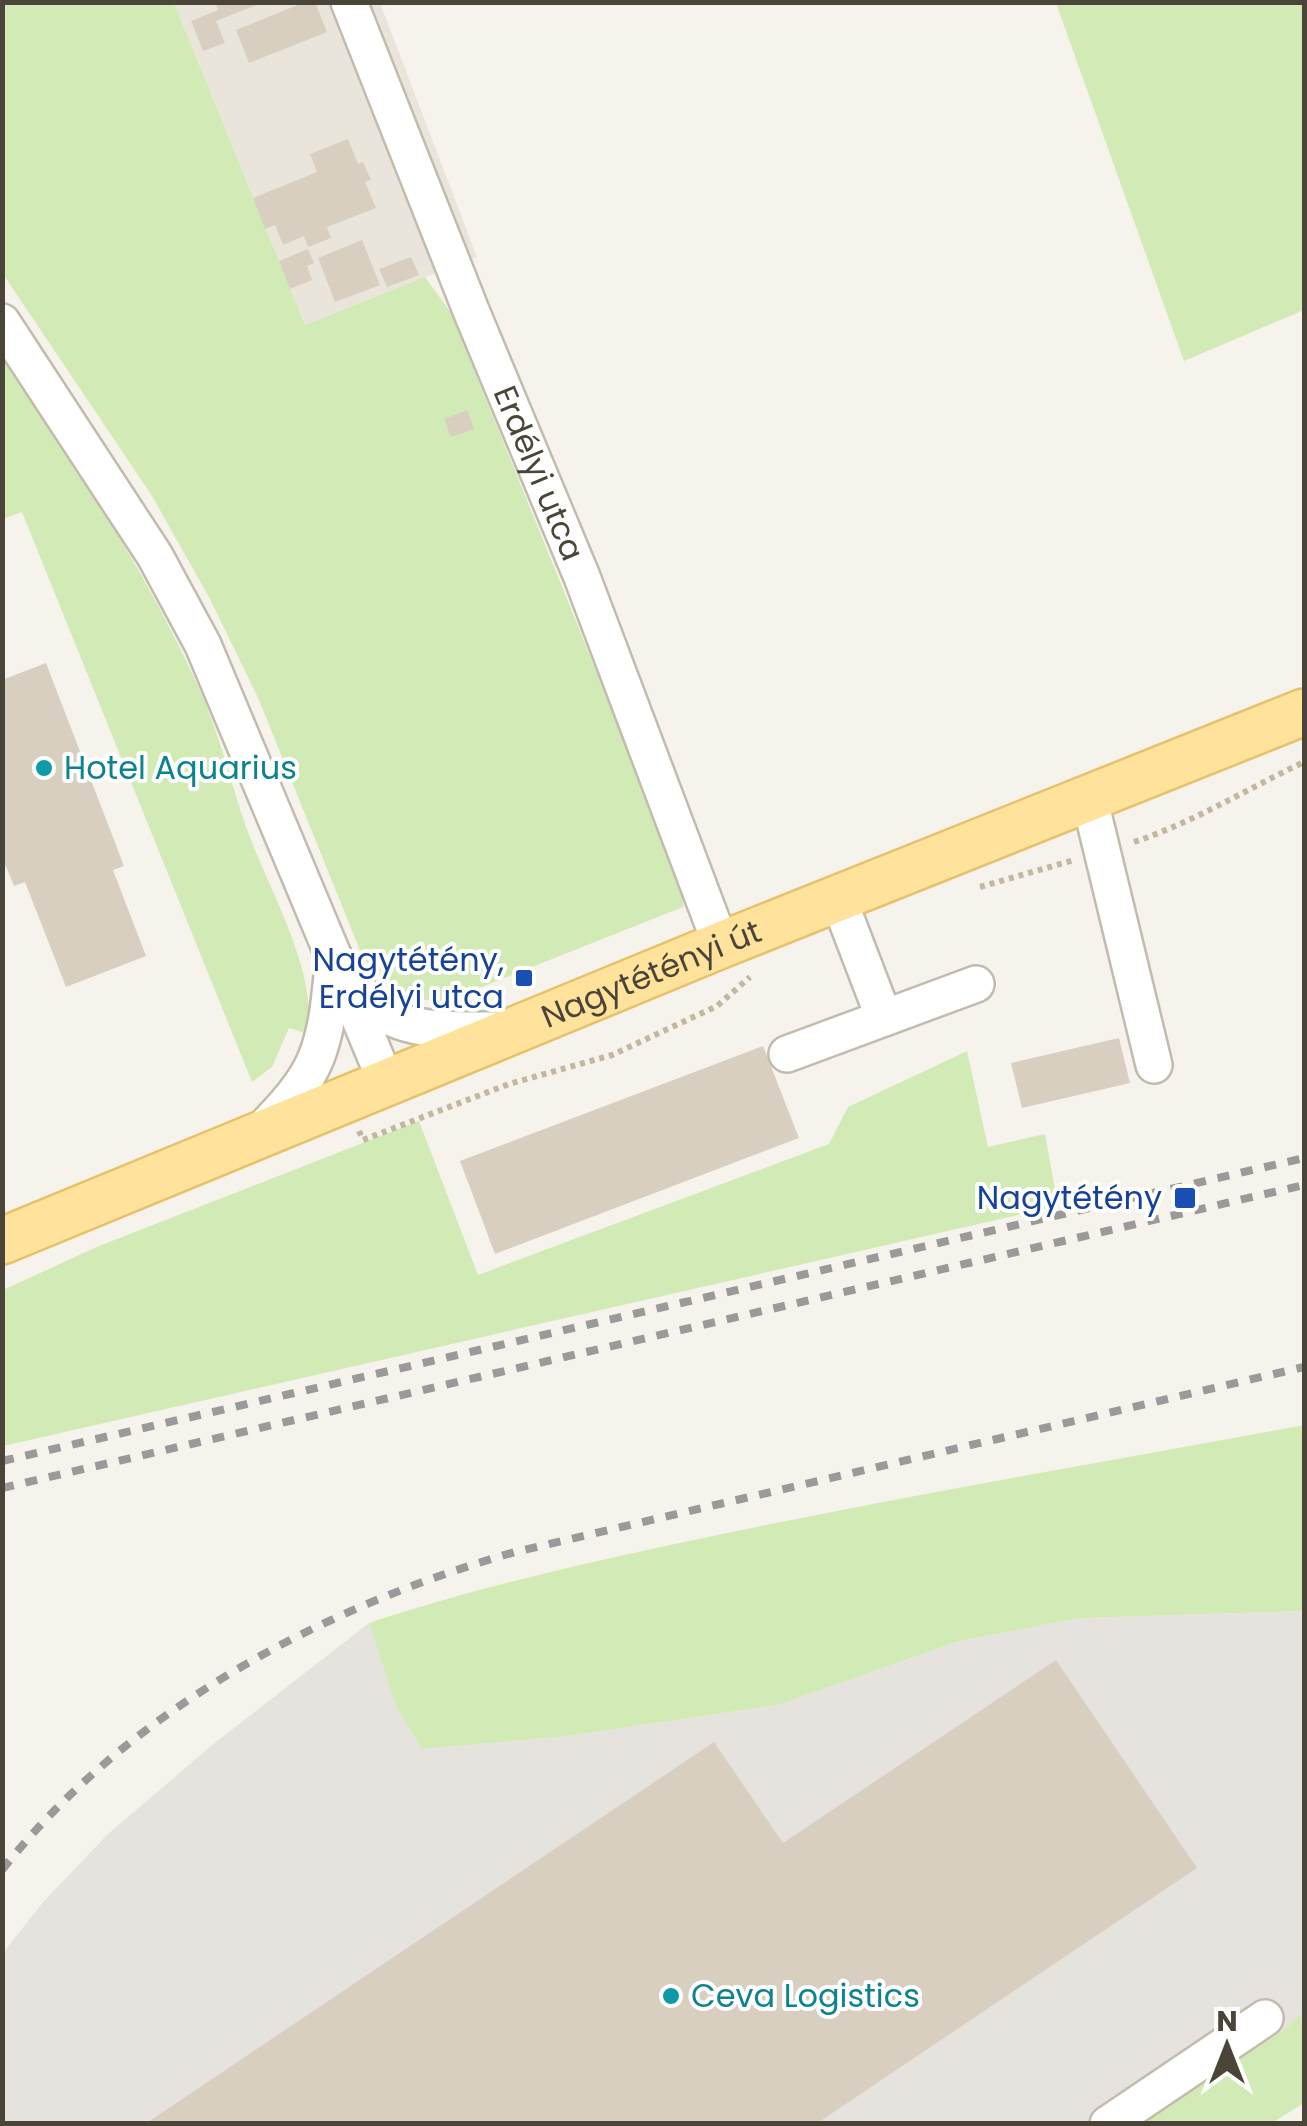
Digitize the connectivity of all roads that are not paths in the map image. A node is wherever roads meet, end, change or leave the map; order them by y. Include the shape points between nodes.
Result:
1 (349, 2) edge
2 (2, 322) edge
3 (1304, 712) edge
4 (1089, 797) junction
5 (838, 898) junction
6 (721, 945) junction
7 (334, 956) junction
8 (976, 984) dead end
9 (884, 1018) junction
10 (517, 1030) junction
11 (787, 1054) dead end
12 (1154, 1066) dead end
13 (367, 1092) junction
14 (256, 1137) junction
15 (3, 1240) edge
16 (1264, 2018) dead end
17 (1108, 2124) edge

1 - 6 street, Erdélyi utca via 582,577
2 - 7 street via 156,556 203,645
3 - 4 main road, Nagytétényi út
4 - 5 main road, Nagytétényi út
4 - 12 street
5 - 6 main road, Nagytétényi út
5 - 9 street
6 - 10 main road, Nagytétényi út
7 - 10 street via 370,1004 404,1023
7 - 13 street
7 - 14 street via 316,1061
8 - 9 street
9 - 11 street
10 - 13 main road, Nagytétényi út
13 - 14 main road, Nagytétényi út
14 - 15 main road, Nagytétényi út
16 - 17 street

